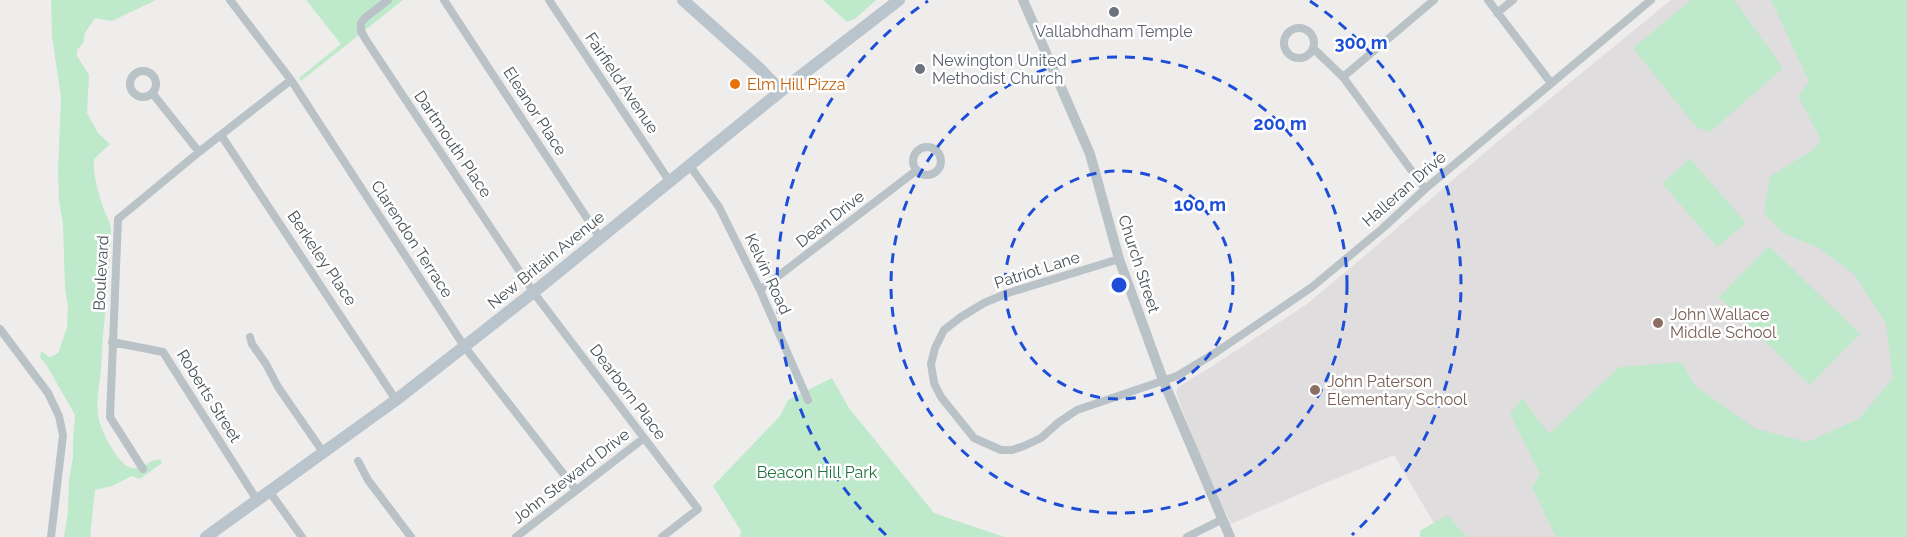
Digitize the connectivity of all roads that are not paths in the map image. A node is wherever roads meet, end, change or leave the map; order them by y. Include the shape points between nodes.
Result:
1 (230, 0) edge
2 (388, 0) edge
3 (444, 0) edge
4 (549, 0) edge
5 (683, 0) edge
6 (899, 0) edge
7 (1023, 0) edge
8 (1434, 0) edge
9 (1488, 0) edge
10 (1513, 0) edge
11 (1651, 0) edge
12 (1497, 13) junction
13 (1313, 48) dead end
14 (1343, 77) junction
15 (291, 80) junction
16 (1551, 83) junction
17 (781, 91) junction
18 (153, 94) dead end
19 (221, 135) junction
20 (199, 152) junction
21 (690, 166) junction
22 (917, 170) dead end
23 (670, 182) junction
24 (1425, 189) junction
25 (600, 238) junction
26 (1119, 259) junction
27 (760, 290) junction
28 (534, 293) junction
29 (0, 329) edge
30 (250, 337) dead end
31 (112, 342) junction
32 (464, 346) junction
33 (1163, 380) junction
34 (396, 400) junction
35 (808, 400) dead end
36 (644, 438) junction
37 (323, 452) junction
38 (358, 461) dead end
39 (143, 469) dead end
40 (576, 490) junction
41 (269, 491) junction
42 (257, 500) junction
43 (1221, 520) junction
44 (51, 537) edge
45 (206, 537) edge
46 (302, 537) edge
47 (411, 537) edge
48 (516, 537) edge
49 (662, 537) edge
50 (1187, 537) edge
51 (1230, 537) edge

1 - 15 street, Clarendon Terrace
2 - 28 street, Dartmouth Place via 361,23 361,31
3 - 25 street, Eleanor Place
4 - 23 street, Fairfield Avenue
5 - 17 main road
6 - 17 main road, New Britain Avenue
7 - 26 street, Church Street via 1090,154
8 - 14 street
9 - 12 street
10 - 12 street
11 - 16 street, Halleran Drive
12 - 16 street
13 - 14 street
14 - 24 street
15 - 19 street, Boulevard
15 - 32 street, Clarendon Terrace
16 - 24 street, Halleran Drive
17 - 21 main road, New Britain Avenue
18 - 20 street
19 - 20 street, Boulevard
19 - 34 street, Berkeley Place
20 - 31 street, Boulevard via 118,219
21 - 23 main road, New Britain Avenue
21 - 27 street, Kelvin Road via 719,207
22 - 27 street, Dean Drive
23 - 25 main road, New Britain Avenue
24 - 33 street, Halleran Drive via 1312,287 1215,353
25 - 28 main road, New Britain Avenue
26 - 33 street, Church Street
26 - 33 street, Patriot Lane via 1008,293 961,317 944,330 935,348 931,364 933,383 974,438 1001,450 1012,450 1041,438 1077,410
27 - 35 street, Kelvin Road
28 - 32 main road, New Britain Avenue
28 - 36 street, Dearborn Place
29 - 44 street via 48,393 59,416 63,435
30 - 37 street via 278,387
31 - 39 street, Boulevard via 110,417
31 - 42 street, Roberts Street via 163,352
32 - 34 main road, New Britain Avenue
32 - 40 street, Clarendon Terrace
33 - 43 street, Church Street
34 - 37 main road, New Britain Avenue
36 - 40 street, John Steward Drive
36 - 49 street, Dearborn Place via 698,509
37 - 41 main road, New Britain Avenue
38 - 47 street
40 - 48 street, John Steward Drive
41 - 42 main road, New Britain Avenue
41 - 46 street
42 - 45 main road, New Britain Avenue
43 - 50 street
43 - 51 street, Church Street

